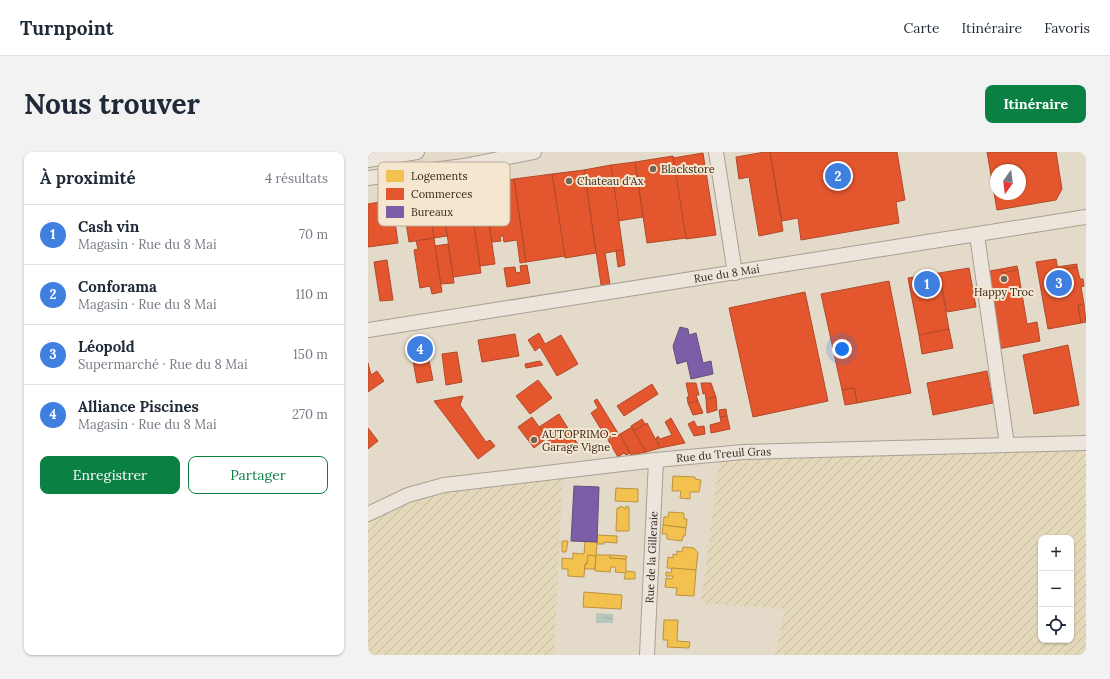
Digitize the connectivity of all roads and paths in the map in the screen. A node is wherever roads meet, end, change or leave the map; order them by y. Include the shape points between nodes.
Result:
1 (417, 152) edge
2 (534, 152) edge
3 (716, 152) edge
4 (368, 160) edge
5 (484, 162) edge
6 (378, 177) edge
7 (368, 178) edge
8 (1086, 217) edge
9 (977, 235) junction
10 (735, 273) junction
11 (368, 330) edge
12 (1086, 443) edge
13 (1007, 445) junction
14 (656, 460) junction
15 (368, 514) edge
16 (647, 655) edge

1 - 4 street
2 - 5 street
3 - 10 street
6 - 7 street
8 - 9 street, Rue du 8 Mai
9 - 10 street, Rue du 8 Mai
9 - 13 street
10 - 11 street, Rue du 8 Mai
12 - 13 street, Rue du Treuil Gras
13 - 14 street, Rue du Treuil Gras via 743,452
14 - 15 street, Rue du Treuil Gras via 444,485 408,495
14 - 16 street, Rue de la Gilleraie

